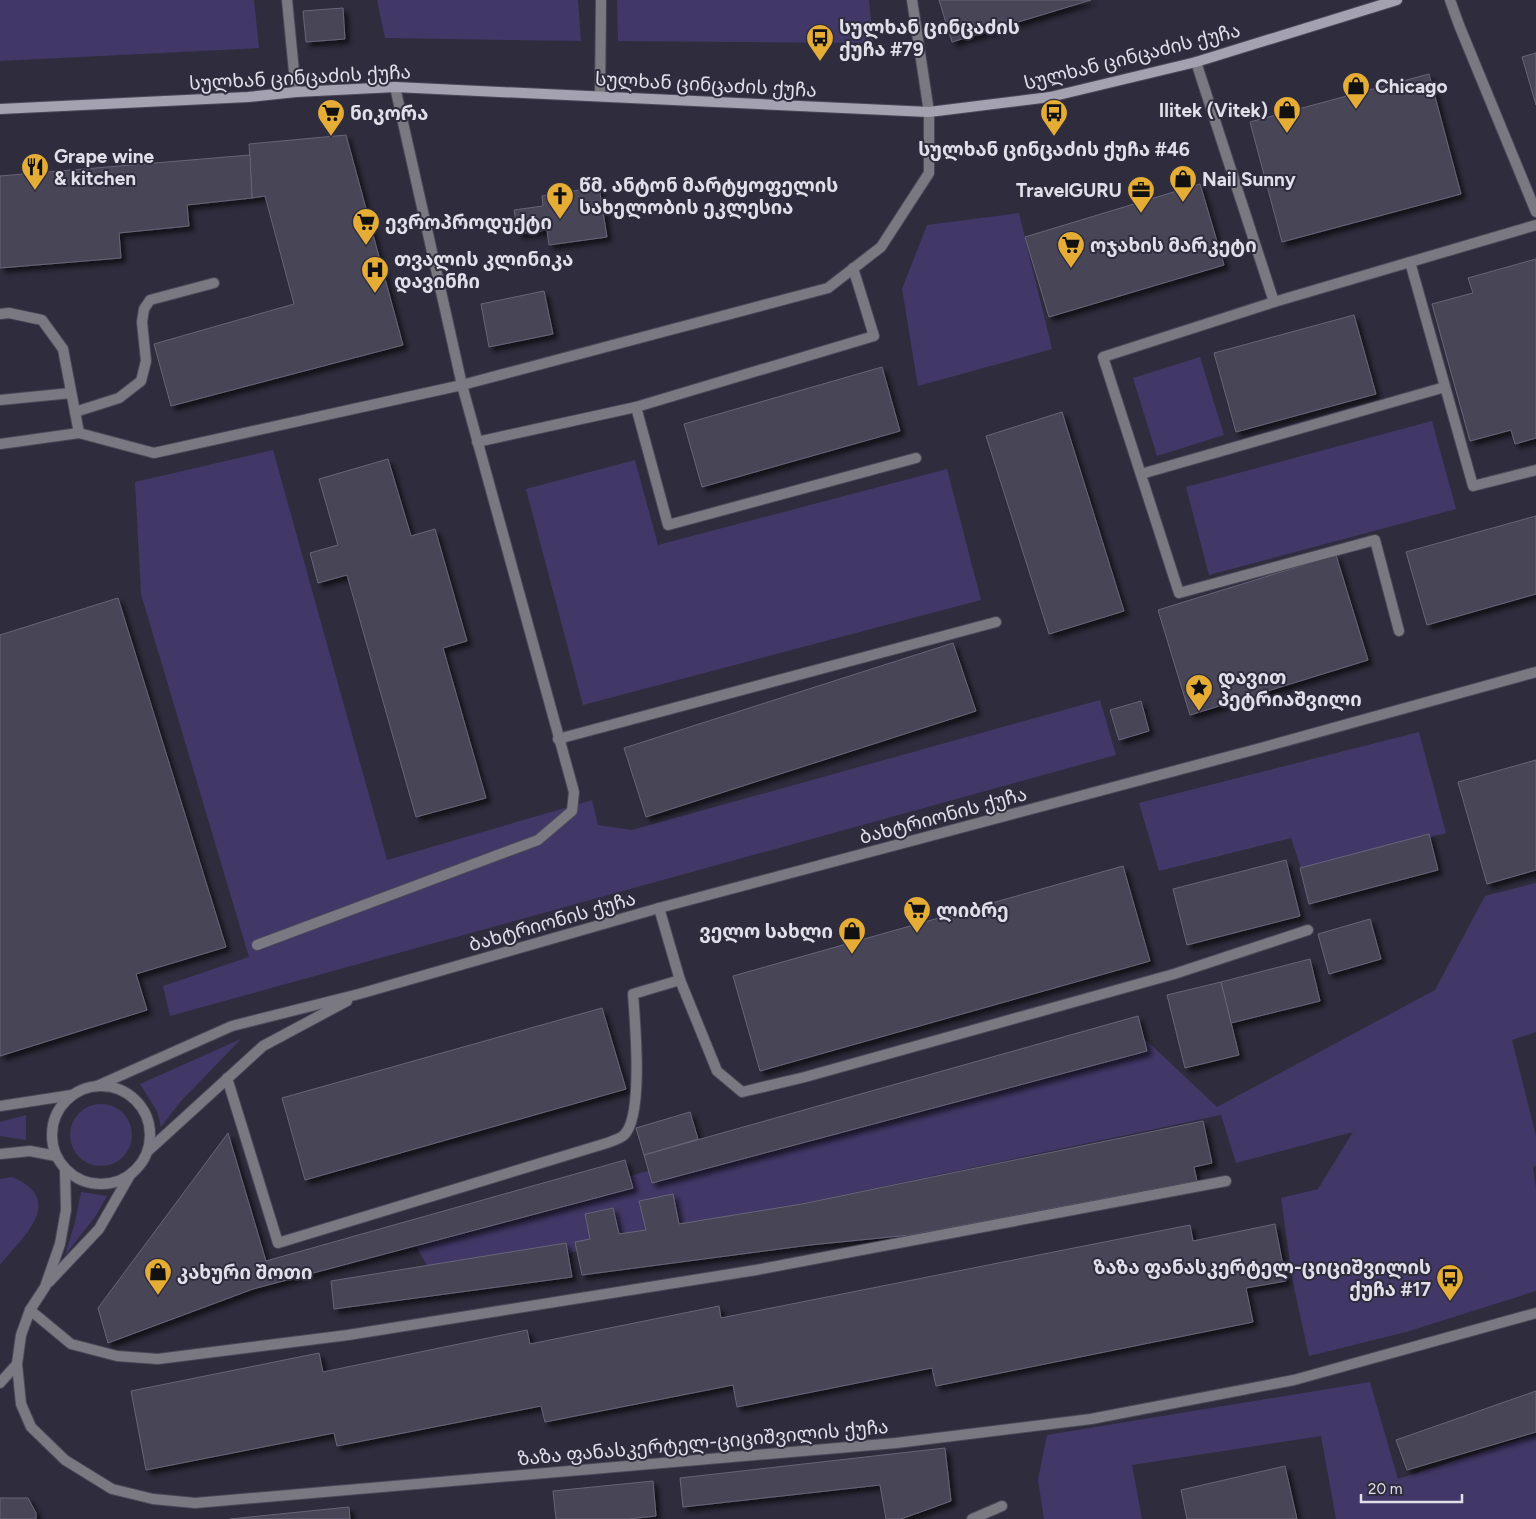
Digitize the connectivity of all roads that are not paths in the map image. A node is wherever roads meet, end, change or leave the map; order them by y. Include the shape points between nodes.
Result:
1 (287, 0) edge
2 (601, 0) edge
3 (912, 0) edge
4 (1397, 0) edge
5 (1450, 0) edge
6 (1196, 62) junction
7 (395, 87) junction
8 (296, 92) junction
9 (600, 96) junction
10 (0, 109) edge
11 (929, 112) junction
12 (1536, 212) edge
13 (1536, 225) edge
14 (1410, 262) junction
15 (853, 268) junction
16 (214, 283) dead end
17 (1274, 302) junction
18 (0, 314) edge
19 (462, 385) junction
20 (1445, 387) junction
21 (72, 394) junction
22 (0, 400) edge
23 (636, 407) junction
24 (75, 412) junction
25 (79, 434) junction
26 (477, 442) junction
27 (0, 444) edge
28 (916, 458) dead end
29 (1536, 470) edge
30 (1141, 474) junction
31 (996, 622) dead end
32 (1399, 631) dead end
33 (1536, 672) edge
34 (558, 738) junction
35 (659, 908) junction
36 (1308, 930) dead end
37 (257, 945) dead end
38 (680, 980) junction
39 (359, 994) junction
40 (227, 1078) junction
41 (97, 1086) junction
42 (73, 1095) junction
43 (0, 1106) edge
44 (150, 1150) junction
45 (0, 1154) edge
46 (56, 1156) junction
47 (65, 1170) junction
48 (130, 1175) junction
49 (1226, 1181) dead end
50 (45, 1287) junction
51 (30, 1310) junction
52 (1536, 1313) edge
53 (17, 1364) junction
54 (0, 1383) edge
55 (1002, 1506) dead end
56 (972, 1519) edge

1 - 8 street
2 - 9 street
3 - 11 street
4 - 6 main road, სულხან ცინცაძის ქუჩა
5 - 12 street
6 - 11 main road, სულხან ცინცაძის ქუჩა via 1050,97
6 - 17 street
7 - 8 main road, სულხან ცინცაძის ქუჩა
7 - 9 main road, სულხან ცინცაძის ქუჩა
7 - 19 street
8 - 10 main road, სულხან ცინცაძის ქუჩა
9 - 11 main road, სულხან ცინცაძის ქუჩა
11 - 15 street via 929,173 881,247
13 - 14 street
14 - 17 street
14 - 20 street
15 - 19 street via 828,288
15 - 23 street via 874,336
16 - 24 street via 150,300 144,309 142,322 146,362 141,382 119,398
17 - 30 street via 1103,357
18 - 21 street via 42,320 63,349
19 - 25 street via 154,453
19 - 26 street
20 - 29 street via 1473,486
20 - 30 street
21 - 22 street
21 - 24 street
23 - 26 street
23 - 28 street via 668,525
24 - 25 street
25 - 27 street
26 - 34 street
30 - 32 street via 1180,593 1375,540
31 - 34 street
33 - 35 street, ბახტრიონის ქუჩა via 1257,750
34 - 37 street via 574,792 572,812 538,840
35 - 38 street
35 - 39 street, ბახტრიონის ქუჩა
36 - 38 street via 1174,974 742,1092 717,1071
38 - 40 street via 633,994 636,1088 632,1122 624,1135 607,1143 278,1243
39 - 40 street, ბახტრიონის ქუჩა via 263,1046
39 - 41 street, ბახტრიონის ქუჩა via 232,1026
40 - 44 street, ბახტრიონის ქუჩა
41 - 42 street
41 - 44 street via 111,1087 136,1100 150,1125
42 - 43 street
42 - 46 street via 63,1104 52,1129
44 - 48 street
45 - 46 street via 30,1151
46 - 47 street
47 - 48 street via 90,1184 118,1182
47 - 50 street, ზაზა ფანასკერტელ-ციციშვილის ქუჩა via 66,1210 60,1244
48 - 50 street, ზაზა ფანასკერტელ-ციციშვილის ქუჩა via 99,1229
49 - 51 street via 756,1270 348,1336 158,1359 117,1356 71,1344
50 - 51 street, ზაზა ფანასკერტელ-ციციშვილის ქუჩა
51 - 53 street, ზაზა ფანასკერტელ-ციციშვილის ქუჩა via 21,1335
52 - 53 street, ზაზა ფანასკერტელ-ციციშვილის ქუჩა via 1294,1380 1091,1419 896,1443 195,1503 153,1499 112,1489 65,1460 31,1427 21,1404
53 - 54 street
55 - 56 street

